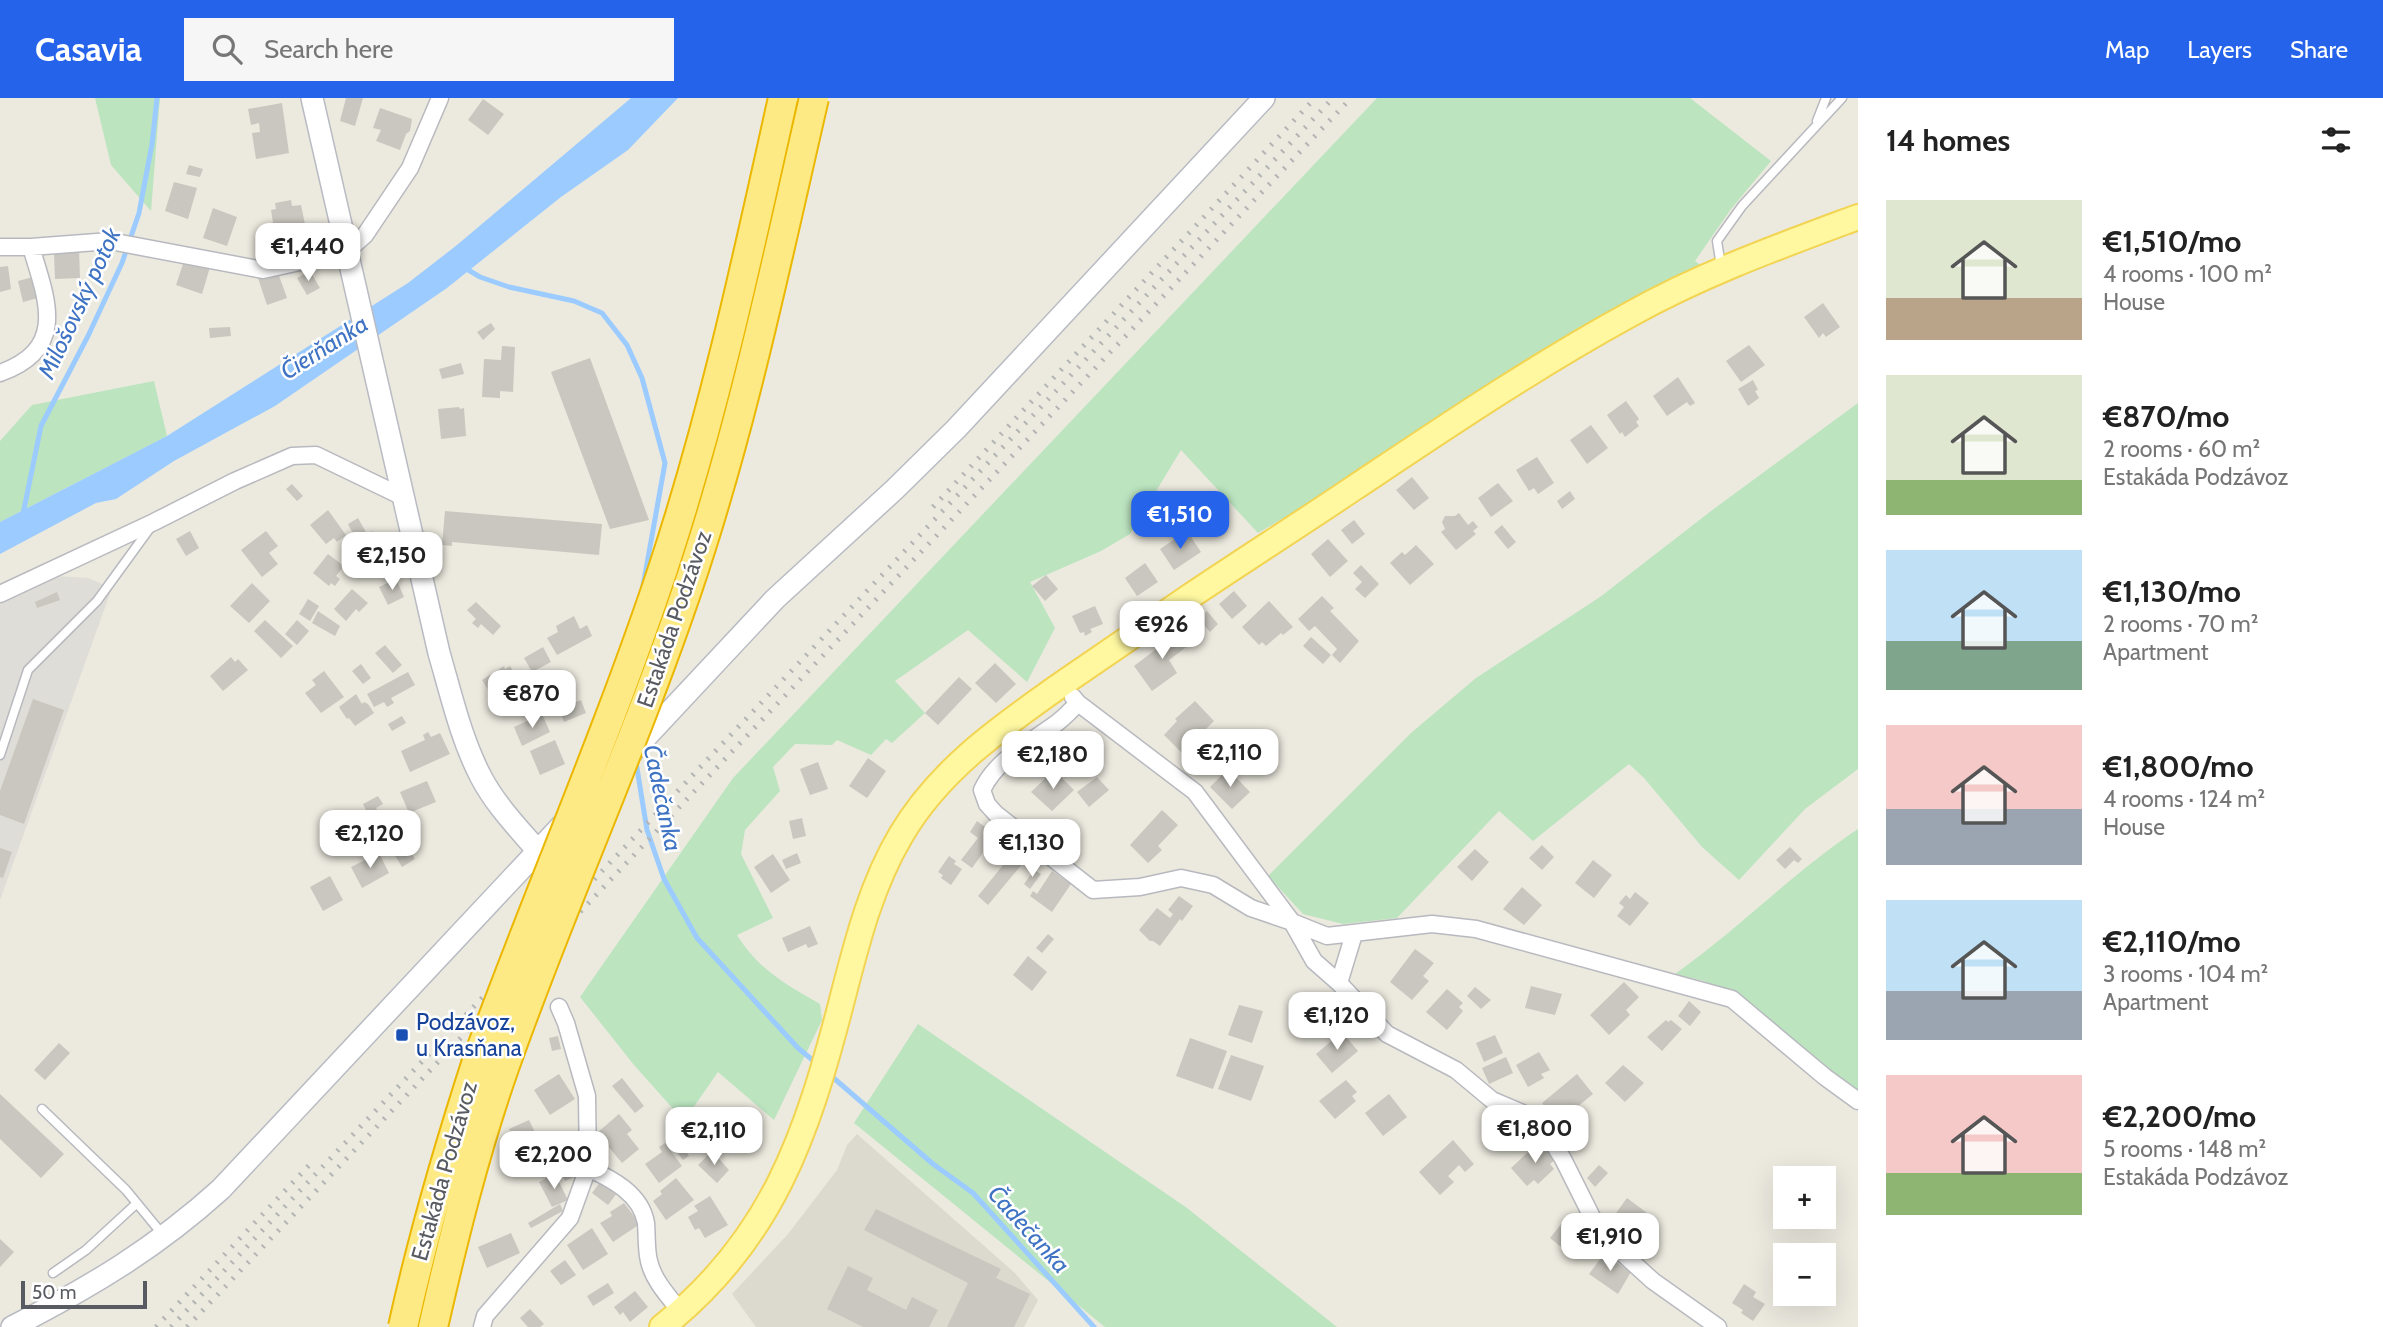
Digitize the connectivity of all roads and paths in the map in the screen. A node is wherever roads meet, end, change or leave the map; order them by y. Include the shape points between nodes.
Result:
1 (312, 98) edge
2 (440, 98) edge
3 (783, 98) edge
4 (814, 98) edge
5 (1264, 98) edge
6 (1826, 98) edge
7 (1842, 98) edge
8 (1814, 127) junction
9 (1858, 217) edge
10 (0, 247) edge
11 (32, 247) junction
12 (346, 252) junction
13 (1722, 269) junction
14 (0, 373) edge
15 (403, 497) junction
16 (154, 522) junction
17 (0, 594) edge
18 (1063, 684) junction
19 (1078, 703) junction
20 (0, 755) edge
21 (537, 850) junction
22 (1292, 922) junction
23 (1354, 934) junction
24 (1339, 983) junction
25 (559, 1007) dead end
26 (1858, 1101) edge
27 (42, 1109) dead end
28 (588, 1168) junction
29 (136, 1204) junction
30 (164, 1238) junction
31 (53, 1273) dead end
32 (671, 1320) edge
33 (12, 1327) edge
34 (403, 1327) edge
35 (433, 1327) edge
36 (482, 1327) edge
37 (1718, 1327) edge

1 - 12 street
2 - 12 street via 410,168 365,235
3 - 34 highway, Estakáda Podzávoz, bridge via 695,463 662,569 478,1058 422,1242
4 - 35 highway, Estakáda Podzávoz, bridge via 723,474 688,587 505,1066
5 - 21 street, bridge via 956,429 775,599
6 - 8 lane
7 - 8 lane
8 - 13 lane via 1742,206 1717,241
9 - 13 main road
10 - 11 street
11 - 12 street via 110,241 263,270
11 - 14 street via 47,308 47,331 22,363
12 - 15 street
13 - 18 main road via 1628,315 1479,404
15 - 16 street via 316,455 292,456
15 - 21 street via 439,653 480,776
16 - 17 street
16 - 20 lane via 97,601 28,670
18 - 19 street
18 - 32 main road via 974,749 917,809 876,885 817,1093 789,1166 761,1218 719,1275
19 - 22 street via 1195,792
19 - 22 street via 991,774 982,790 996,814 1093,890 1181,878 1213,885 1251,908
21 - 30 street via 230,1180
22 - 23 street via 1327,936
22 - 24 street via 1314,961
23 - 24 street
23 - 26 street via 1432,924 1476,929 1732,999
24 - 37 street via 1387,1034 1456,1070 1492,1100 1527,1115 1548,1135 1563,1159 1600,1233 1653,1281
25 - 28 street via 586,1096
27 - 29 lane
28 - 32 street via 636,1200 645,1219 649,1263
28 - 36 street via 570,1218 485,1316
29 - 30 lane
29 - 31 lane
30 - 33 street via 98,1282

